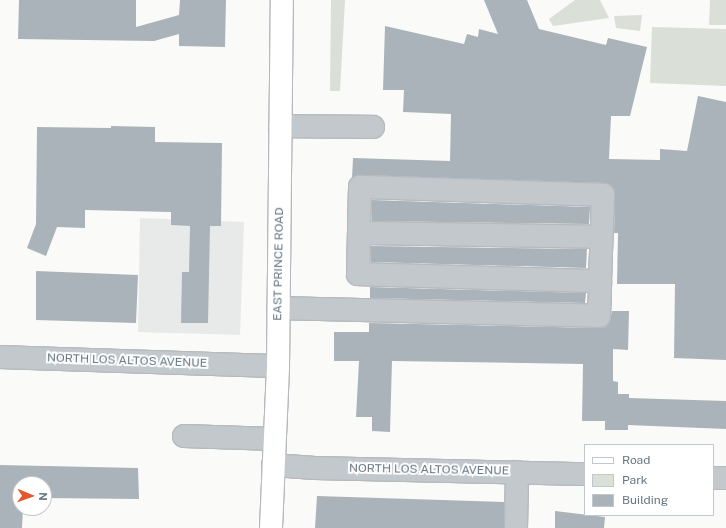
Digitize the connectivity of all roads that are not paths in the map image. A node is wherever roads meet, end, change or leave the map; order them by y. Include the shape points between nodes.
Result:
1 (282, 0) edge
2 (280, 126) junction
3 (373, 127) dead end
4 (359, 232) junction
5 (601, 237) junction
6 (600, 281) junction
7 (278, 308) junction
8 (0, 357) edge
9 (278, 366) junction
10 (184, 436) dead end
11 (275, 439) junction
12 (273, 465) junction
13 (517, 472) junction
14 (584, 474) edge
15 (714, 478) edge
16 (726, 478) edge
17 (271, 528) edge
18 (516, 528) edge

1 - 2 main road, EAST PRINCE ROAD
2 - 3 street
2 - 7 main road, EAST PRINCE ROAD
4 - 5 street
4 - 5 street via 360,187 602,195
4 - 6 street via 358,274
5 - 6 street
6 - 7 street via 599,316
7 - 9 main road, EAST PRINCE ROAD
8 - 9 street, NORTH LOS ALTOS AVENUE
9 - 11 main road, EAST PRINCE ROAD
10 - 11 street
11 - 12 main road, EAST PRINCE ROAD
12 - 13 street, NORTH LOS ALTOS AVENUE
12 - 17 main road, EAST PRINCE ROAD
13 - 14 street, NORTH LOS ALTOS AVENUE
13 - 18 street
15 - 16 street

